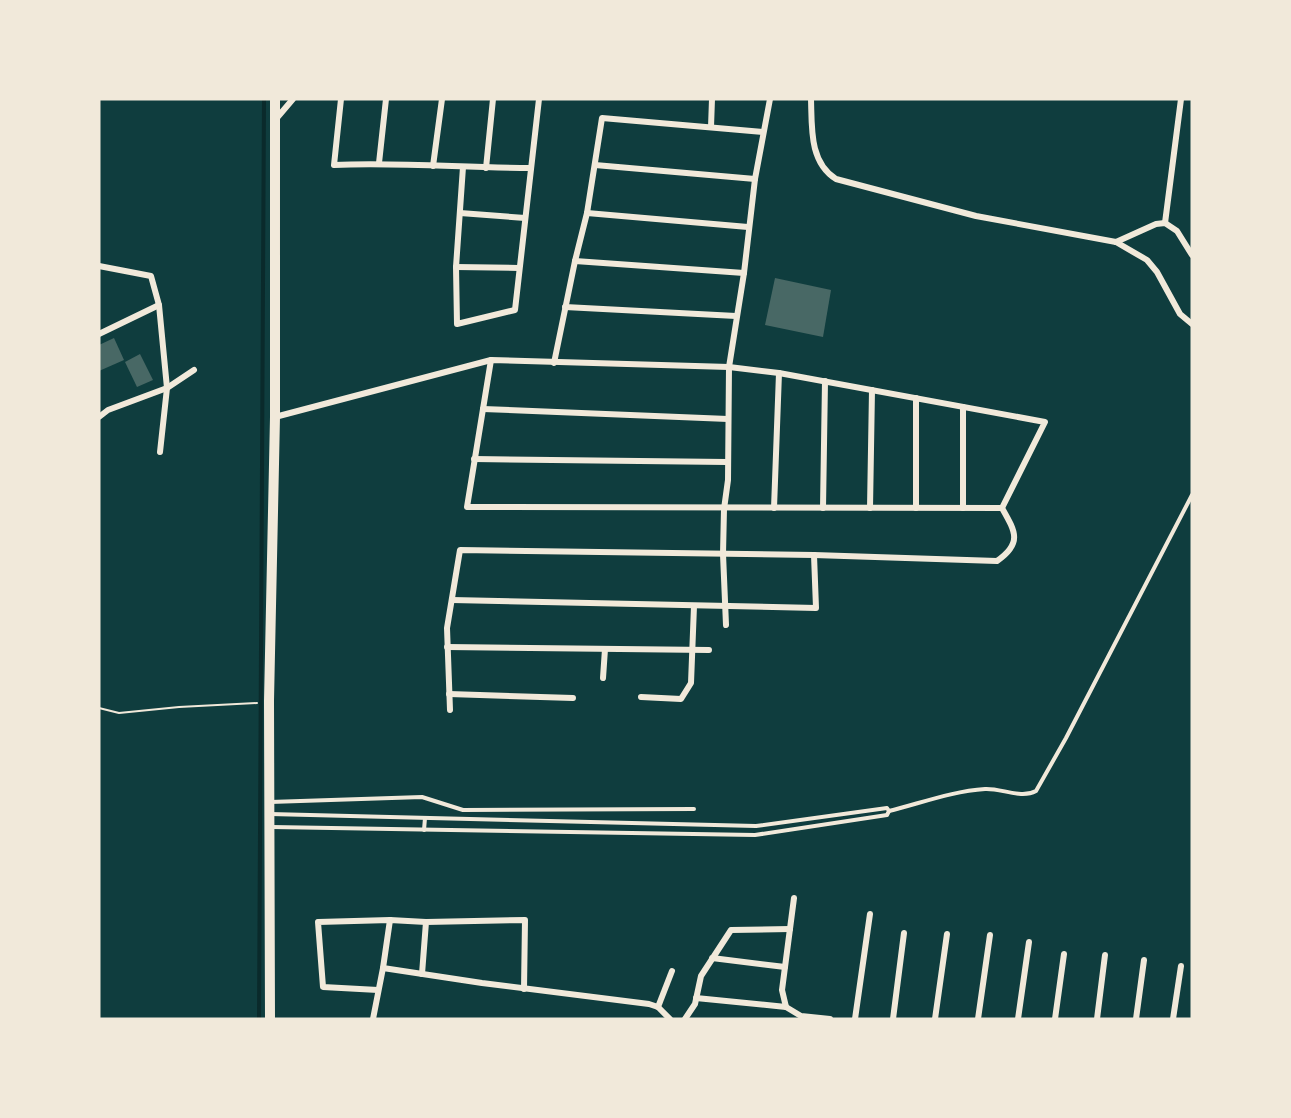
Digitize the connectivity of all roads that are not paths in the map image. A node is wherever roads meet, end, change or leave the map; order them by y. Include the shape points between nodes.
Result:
1 (275, 99) edge
2 (293, 99) edge
3 (341, 99) edge
4 (386, 99) edge
5 (442, 99) edge
6 (493, 99) edge
7 (539, 99) edge
8 (712, 99) edge
9 (770, 99) edge
10 (811, 99) edge
11 (1181, 99) edge
12 (275, 120) junction
13 (711, 127) junction
14 (763, 132) junction
15 (379, 163) junction
16 (595, 165) junction
17 (433, 166) junction
18 (463, 167) junction
19 (486, 168) junction
20 (531, 168) junction
21 (755, 179) junction
22 (460, 213) junction
23 (587, 213) junction
24 (525, 218) junction
25 (1165, 223) junction
26 (748, 227) junction
27 (1116, 242) junction
28 (1192, 255) edge
29 (575, 261) junction
30 (99, 266) edge
31 (456, 267) junction
32 (519, 268) junction
33 (744, 273) junction
34 (159, 304) junction
35 (565, 307) junction
36 (736, 316) junction
37 (1192, 324) edge
38 (99, 334) edge
39 (491, 360) junction
40 (554, 363) junction
41 (729, 367) junction
42 (194, 370) dead end
43 (779, 373) junction
44 (825, 381) junction
45 (167, 388) junction
46 (872, 390) junction
47 (916, 398) junction
48 (963, 407) junction
49 (483, 409) junction
50 (99, 417) edge
51 (275, 417) junction
52 (728, 420) junction
53 (160, 452) dead end
54 (474, 459) junction
55 (727, 462) junction
56 (1192, 495) edge
57 (774, 508) junction
58 (823, 508) junction
59 (870, 508) junction
60 (916, 508) junction
61 (963, 508) junction
62 (1002, 508) junction
63 (724, 509) junction
64 (723, 554) junction
65 (814, 555) junction
66 (452, 600) junction
67 (694, 606) junction
68 (726, 606) junction
69 (726, 625) dead end
70 (447, 647) junction
71 (605, 649) junction
72 (692, 650) junction
73 (709, 650) dead end
74 (603, 678) dead end
75 (449, 694) junction
76 (641, 697) dead end
77 (573, 698) dead end
78 (450, 710) dead end
79 (269, 802) junction
80 (694, 809) dead end
81 (889, 811) junction
82 (269, 814) junction
83 (424, 818) junction
84 (600, 822) junction
85 (269, 827) junction
86 (424, 830) junction
87 (600, 833) junction
88 (794, 898) dead end
89 (870, 914) dead end
90 (390, 920) junction
91 (426, 922) junction
92 (790, 929) junction
93 (904, 933) dead end
94 (947, 934) dead end
95 (990, 935) dead end
96 (1029, 942) dead end
97 (1064, 954) dead end
98 (1104, 955) dead end
99 (712, 958) junction
100 (1144, 960) dead end
101 (1181, 966) dead end
102 (785, 967) junction
103 (383, 969) junction
104 (672, 971) dead end
105 (422, 974) junction
106 (524, 989) junction
107 (378, 990) junction
108 (696, 998) junction
109 (658, 1007) junction
110 (786, 1007) junction
111 (270, 1019) edge
112 (373, 1019) edge
113 (670, 1019) edge
114 (685, 1019) edge
115 (830, 1019) edge
116 (855, 1019) edge
117 (893, 1019) edge
118 (935, 1019) edge
119 (978, 1019) edge
120 (1018, 1019) edge
121 (1055, 1019) edge
122 (1097, 1019) edge
123 (1136, 1019) edge
124 (1173, 1019) edge

1 - 12 street
2 - 12 street
3 - 15 street via 334,165
4 - 15 street
5 - 17 street
6 - 19 street
7 - 20 street
8 - 13 street
9 - 14 street
10 - 27 street via 813,146 823,166 836,179 976,216
11 - 25 street
12 - 51 street
13 - 14 street
13 - 16 street via 602,118
14 - 21 street
15 - 17 street
16 - 21 street
16 - 23 street
17 - 18 street
18 - 19 street
18 - 22 street
19 - 20 street
20 - 24 street
21 - 26 street
22 - 24 street
22 - 31 street
23 - 26 street
23 - 29 street
24 - 32 street
25 - 27 street
25 - 28 street via 1177,231
26 - 33 street
27 - 37 street via 1147,260 1180,314
29 - 33 street
29 - 35 street
30 - 34 street via 151,276
31 - 32 street
31 - 32 street via 457,324 515,310
33 - 36 street
34 - 38 street
34 - 45 street
35 - 36 street
35 - 40 street
36 - 41 street
39 - 40 street
39 - 49 street
39 - 51 street
40 - 41 street
41 - 43 street
41 - 52 street
42 - 45 street
43 - 44 street
43 - 57 street
44 - 46 street
44 - 58 street
45 - 50 street
45 - 53 street
46 - 47 street
46 - 59 street
47 - 48 street
47 - 60 street
48 - 61 street
48 - 62 street via 1044,422
49 - 52 street
49 - 54 street
51 - 79 street
52 - 55 street
54 - 55 street
54 - 63 street via 466,507
55 - 63 street
56 - 81 lane via 1036,791 1027,794 977,790
57 - 58 street
57 - 63 street
58 - 59 street
59 - 60 street
60 - 61 street
61 - 62 street
62 - 65 street via 1015,539 1007,555 997,561
63 - 64 street
64 - 65 street
64 - 66 street via 460,550
64 - 68 street
65 - 68 street via 816,609
66 - 67 street
66 - 70 street
67 - 68 street
67 - 72 street
68 - 69 street
70 - 71 street
70 - 75 street
71 - 72 street
71 - 74 street
72 - 73 street
72 - 76 street via 691,683 681,699
75 - 77 street
75 - 78 street
79 - 80 lane via 422,797 464,810
79 - 82 street
81 - 84 lane via 887,808 756,826
81 - 87 lane via 887,815 755,836
82 - 83 lane
82 - 85 street
83 - 84 lane
83 - 86 lane
84 - 87 lane
85 - 86 lane
85 - 111 street
86 - 87 lane
88 - 92 street
89 - 116 street
90 - 91 street
90 - 103 street
90 - 107 street via 318,922 323,987
91 - 105 street
91 - 106 street via 525,920
92 - 99 street via 731,930
92 - 102 street
93 - 117 street
94 - 118 street
95 - 119 street
96 - 120 street
97 - 121 street
98 - 122 street
99 - 102 street
99 - 108 street via 701,976
100 - 123 street
101 - 124 street
102 - 110 street via 782,990
103 - 105 street
103 - 107 street
104 - 109 street
105 - 106 street
106 - 109 street
107 - 112 street
108 - 110 street
108 - 114 street
109 - 113 street
110 - 115 street via 801,1016

